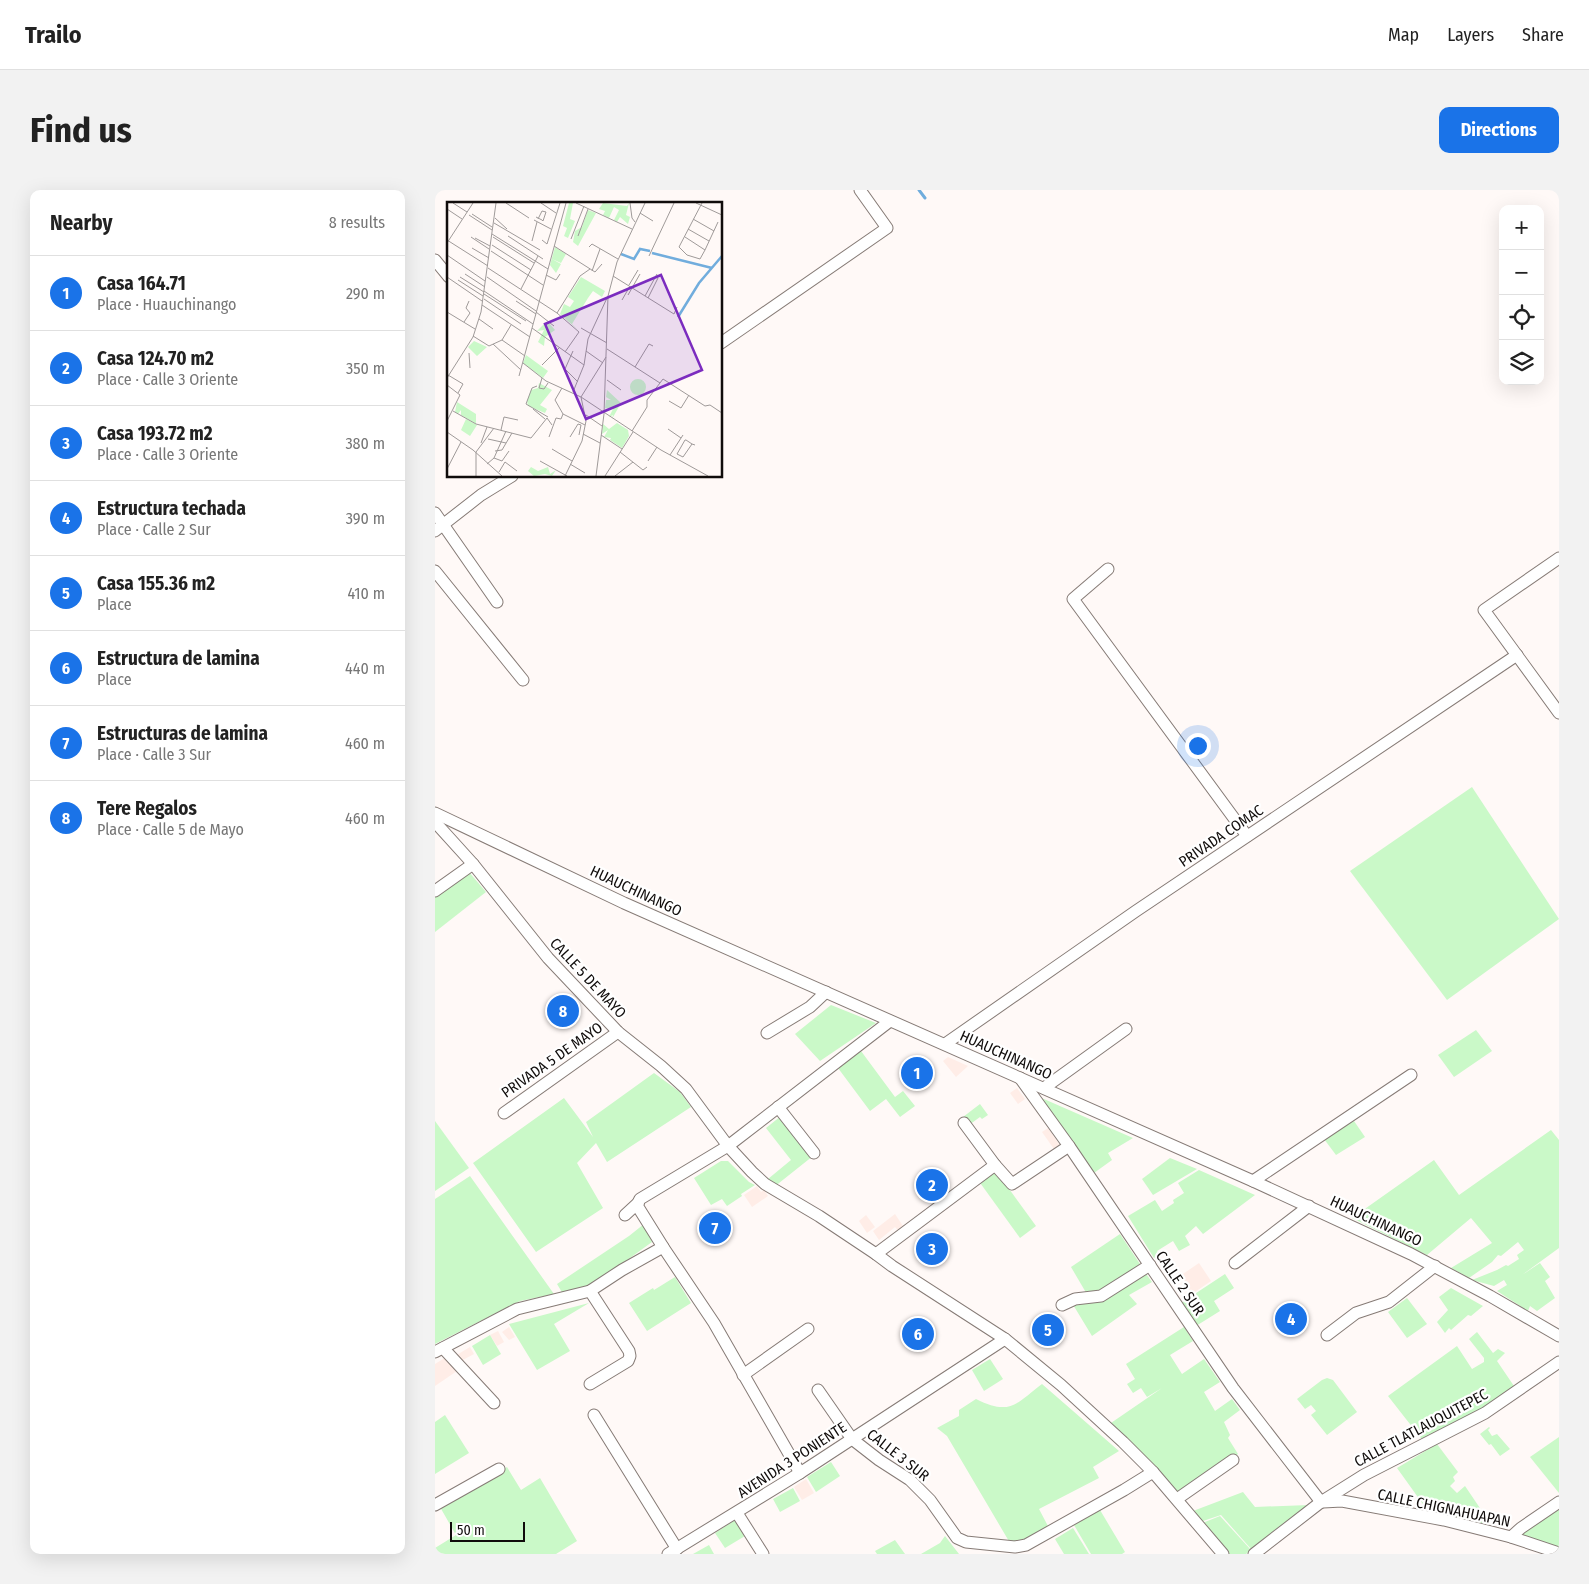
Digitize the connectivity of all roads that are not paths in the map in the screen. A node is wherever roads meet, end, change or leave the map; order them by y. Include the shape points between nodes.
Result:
1 (860, 190) edge
2 (435, 260) edge
3 (447, 275) edge
4 (723, 342) edge
5 (509, 478) edge
6 (435, 513) edge
7 (439, 527) edge
8 (1559, 558) edge
9 (1109, 568) dead end
10 (435, 571) edge
11 (497, 602) dead end
12 (1517, 655) junction
13 (523, 680) dead end
14 (1559, 712) edge
15 (435, 813) edge
16 (435, 822) edge
17 (1247, 836) junction
18 (473, 864) junction
19 (435, 891) edge
20 (826, 992) junction
21 (890, 1021) junction
22 (1126, 1029) dead end
23 (618, 1032) junction
24 (767, 1033) dead end
25 (945, 1044) junction
26 (1411, 1076) dead end
27 (1019, 1077) junction
28 (1043, 1088) junction
29 (778, 1107) junction
30 (504, 1113) dead end
31 (964, 1123) dead end
32 (728, 1146) junction
33 (1069, 1146) junction
34 (814, 1153) dead end
35 (995, 1165) junction
36 (1253, 1181) junction
37 (638, 1203) junction
38 (1309, 1206) junction
39 (625, 1215) dead end
40 (663, 1248) junction
41 (877, 1254) junction
42 (1235, 1263) dead end
43 (1150, 1265) junction
44 (1435, 1266) junction
45 (590, 1291) junction
46 (1062, 1305) dead end
47 (808, 1329) dead end
48 (1327, 1335) dead end
49 (1559, 1336) edge
50 (1005, 1339) junction
51 (439, 1350) edge
52 (1559, 1362) edge
53 (743, 1375) junction
54 (590, 1384) dead end
55 (818, 1390) dead end
56 (494, 1404) dead end
57 (594, 1415) dead end
58 (852, 1439) junction
59 (1233, 1460) dead end
60 (499, 1469) dead end
61 (1153, 1472) junction
62 (800, 1473) junction
63 (1177, 1499) junction
64 (1321, 1502) junction
65 (1559, 1502) edge
66 (435, 1505) edge
67 (737, 1513) junction
68 (1511, 1537) junction
69 (673, 1551) edge
70 (1559, 1553) edge
71 (763, 1554) edge
72 (1223, 1554) edge
73 (1254, 1554) edge

1 - 4 street via 887,228
2 - 3 street
5 - 7 street
6 - 7 street
7 - 11 street
8 - 12 street via 1484,610
9 - 17 street via 1073,599
10 - 13 street
12 - 14 street
12 - 17 street, PRIVADA COMAC
15 - 20 street, HUAUCHINANGO via 624,903
16 - 18 street, CALLE 5 DE MAYO
17 - 25 street, PRIVADA COMAC
18 - 19 street
18 - 23 street, CALLE 5 DE MAYO via 548,958
20 - 21 street, HUAUCHINANGO
20 - 24 street via 810,1007
21 - 25 street, HUAUCHINANGO
21 - 29 street
22 - 28 street
23 - 30 street, PRIVADA 5 DE MAYO
23 - 32 street, CALLE 5 DE MAYO via 686,1089
25 - 27 street, HUAUCHINANGO
26 - 36 street
27 - 28 street, HUAUCHINANGO
27 - 33 street, CALLE 2 SUR
28 - 36 street, HUAUCHINANGO
29 - 32 street
29 - 34 street
31 - 35 street
32 - 37 street
32 - 41 street, CALLE 5 DE MAYO via 765,1184
33 - 35 street via 1012,1184
33 - 43 street, CALLE 2 SUR
35 - 41 street
36 - 38 street, HUAUCHINANGO
37 - 39 street
37 - 40 street
38 - 42 street
38 - 44 street, HUAUCHINANGO
40 - 45 street
40 - 53 street via 714,1323
41 - 50 street, CALLE 5 DE MAYO
43 - 46 street via 1101,1296 1075,1299
43 - 64 street, CALLE 2 SUR via 1233,1388
44 - 48 street via 1389,1302 1356,1313
44 - 49 street, HUAUCHINANGO
45 - 51 street via 517,1310
45 - 54 street via 630,1356 628,1361
47 - 53 street
50 - 58 street, AVENIDA 3 PONIENTE
50 - 61 street, CALLE 5 DE MAYO via 1061,1385
51 - 56 street
52 - 64 street, CALLE TLATLAUQUITEPEC via 1485,1414 1364,1476
53 - 62 street
55 - 58 street, CALLE 3 SUR
57 - 69 street
58 - 61 street, CALLE 3 SUR via 909,1480 930,1500 957,1538 967,1542 1015,1547 1026,1545
58 - 62 street, AVENIDA 3 PONIENTE
59 - 63 street
60 - 66 street
61 - 63 street, CALLE 5 DE MAYO
62 - 67 street, AVENIDA 3 PONIENTE
63 - 72 street, CALLE 5 DE MAYO
64 - 68 street, CALLE CHIGNAHUAPAN via 1341,1502 1445,1520
64 - 73 street, CALLE TLATLAUQUITEPEC
65 - 68 street
67 - 69 street, AVENIDA 3 PONIENTE
67 - 71 street
68 - 70 street, CALLE CHIGNAHUAPAN

